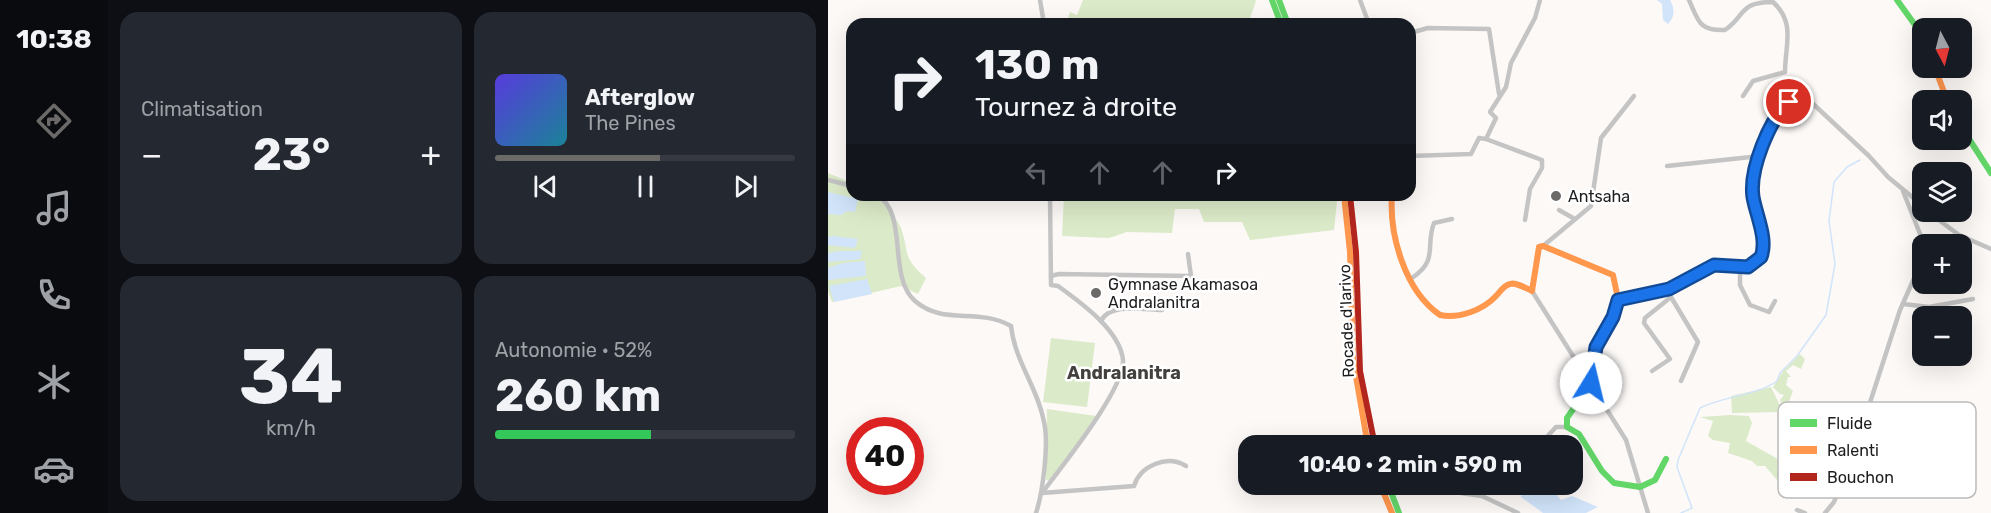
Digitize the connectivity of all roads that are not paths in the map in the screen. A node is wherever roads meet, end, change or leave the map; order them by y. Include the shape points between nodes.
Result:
1 (1040, 0) edge
2 (1272, 0) edge
3 (1279, 0) edge
4 (1360, 0) edge
5 (1540, 0) edge
6 (1689, 0) edge
7 (1897, 0) edge
8 (1043, 18) edge
9 (1279, 18) edge
10 (1286, 18) edge
11 (1367, 18) edge
12 (1912, 21) edge
13 (1416, 31) edge
14 (1499, 94) junction
15 (1634, 96) dead end
16 (1743, 96) dead end
17 (1486, 139) junction
18 (1972, 144) edge
19 (1416, 156) edge
20 (1760, 156) junction
21 (1667, 166) dead end
22 (1991, 173) edge
23 (828, 180) edge
24 (846, 184) edge
25 (1903, 191) junction
26 (1912, 198) edge
27 (883, 201) edge
28 (1050, 201) edge
29 (1345, 201) edge
30 (1351, 201) edge
31 (1392, 201) edge
32 (1559, 210) dead end
33 (1573, 218) junction
34 (1452, 219) dead end
35 (1525, 220) dead end
36 (1941, 222) edge
37 (1920, 234) edge
38 (1543, 246) junction
39 (1991, 249) edge
40 (1188, 254) dead end
41 (1740, 267) junction
42 (1051, 276) junction
43 (1412, 278) junction
44 (1912, 283) edge
45 (1669, 289) junction
46 (1532, 291) junction
47 (1671, 297) junction
48 (1973, 299) dead end
49 (1618, 300) junction
50 (1775, 301) dead end
51 (1903, 303) junction
52 (1162, 310) dead end
53 (1101, 321) junction
54 (1652, 371) dead end
55 (1681, 381) dead end
56 (1591, 383) junction
57 (1870, 402) edge
58 (1567, 428) junction
59 (1366, 435) edge
60 (1373, 435) edge
61 (1549, 435) edge
62 (1666, 459) dead end
63 (1186, 466) dead end
64 (1640, 487) junction
65 (1042, 493) junction
66 (1385, 495) edge
67 (1392, 495) edge
68 (1475, 495) edge
69 (1836, 498) edge
70 (1797, 510) dead end
71 (1036, 513) edge
72 (1392, 513) edge
73 (1399, 513) edge
74 (1518, 513) edge
75 (1648, 513) edge
76 (1805, 513) edge
77 (1825, 513) edge

1 - 8 street
2 - 9 street
3 - 10 street
4 - 11 street
5 - 14 street via 1511,63 1506,87
6 - 16 street via 1703,29 1708,31 1725,30 1747,6 1767,2 1773,2 1786,18 1790,33 1785,72 1753,81
7 - 12 street
13 - 14 street via 1488,29
14 - 17 street via 1490,112 1496,118
15 - 33 street via 1601,138 1591,206
17 - 19 street via 1479,138 1471,154
17 - 35 street via 1542,160 1542,168 1530,189
18 - 22 street
20 - 21 street
20 - 25 street via 1778,111 1789,102 1811,102
20 - 41 street via 1753,191 1763,252 1754,265
23 - 24 street
25 - 26 street
25 - 37 street
27 - 65 street via 890,208 901,273 915,301 940,315 983,315 1011,326 1013,346 1044,420
28 - 42 street
29 - 59 street, Rocade d'Iarivo via 1352,254 1352,345
30 - 60 street, Rocade d'Iarivo via 1358,253 1360,378
31 - 43 street via 1394,234
32 - 33 street
33 - 38 street
34 - 43 street via 1434,223 1431,254
36 - 39 street via 1959,235
38 - 46 street via 1539,247
38 - 49 street via 1613,275
40 - 42 street via 1191,276
41 - 45 street via 1714,265
41 - 50 street via 1740,285 1750,304 1769,312
42 - 53 street via 1051,285 1058,286
43 - 46 street via 1428,306 1442,316 1482,309 1492,304 1507,284
44 - 51 street
45 - 47 street
45 - 49 street
46 - 56 street via 1581,373
47 - 54 street via 1645,318 1670,359
47 - 55 street via 1698,342
48 - 51 street via 1929,307
49 - 56 street via 1596,347
51 - 57 street
52 - 53 street via 1108,311
53 - 65 street via 1117,344 1123,360 1121,374 1098,415
56 - 58 street via 1567,418
56 - 64 street via 1626,440
58 - 61 street via 1556,427
58 - 64 street via 1579,434 1607,478
62 - 64 street via 1659,477
63 - 65 street via 1176,462 1151,465 1137,476 1134,486
64 - 75 street
65 - 71 street
66 - 72 street
67 - 73 street
68 - 74 street
69 - 77 street
70 - 76 street

